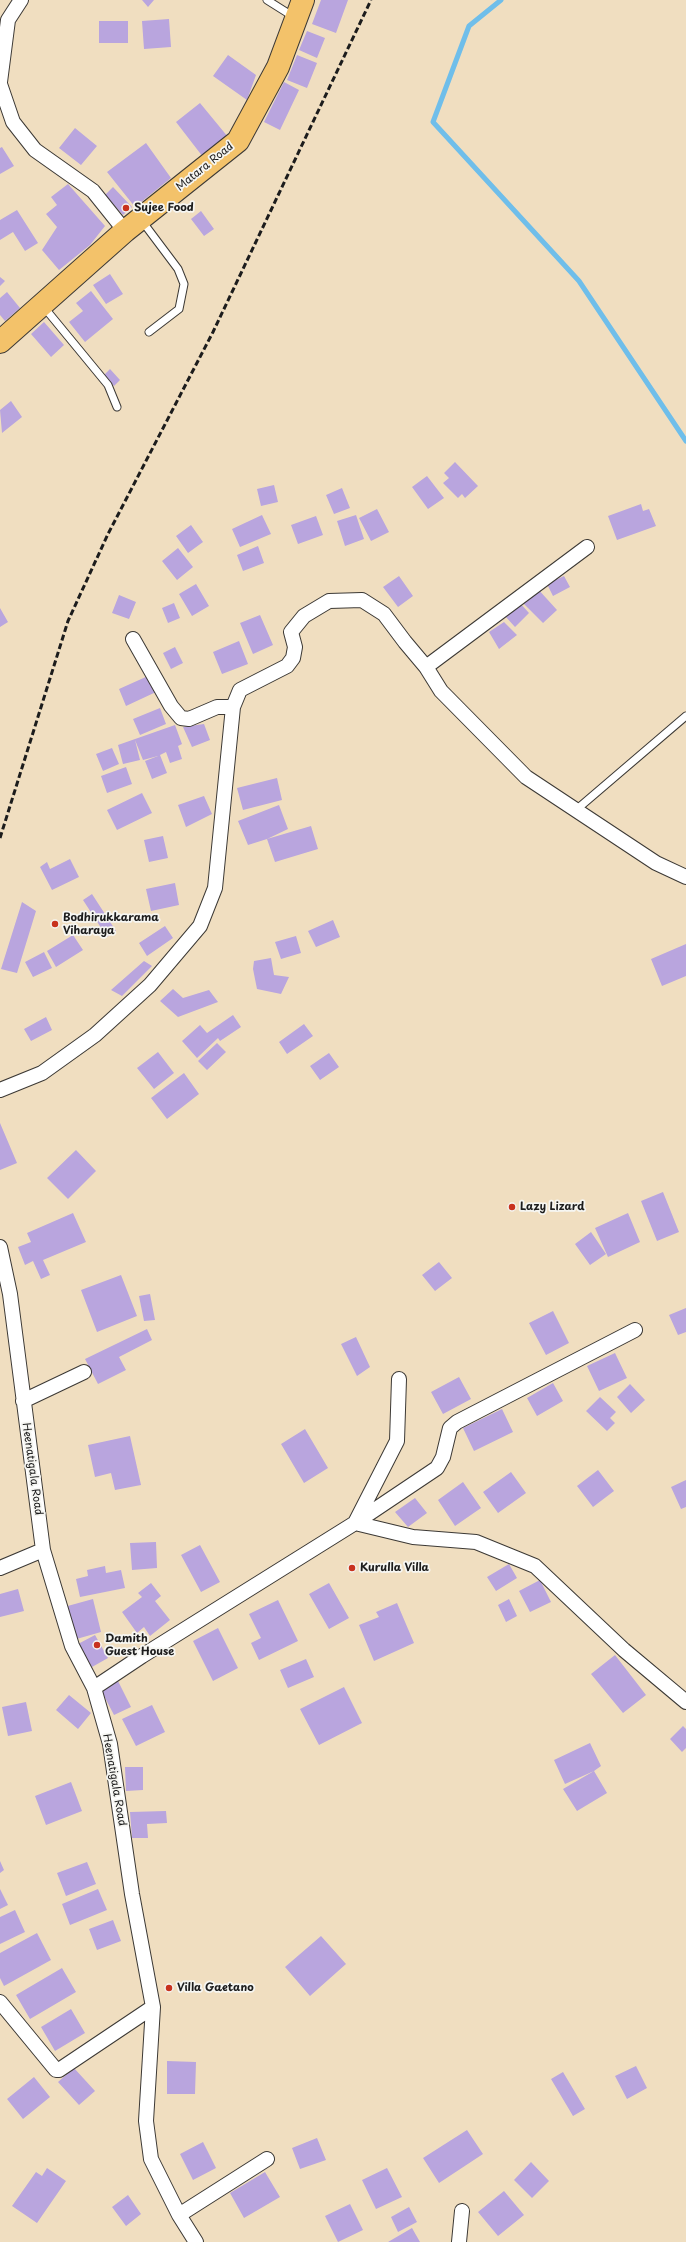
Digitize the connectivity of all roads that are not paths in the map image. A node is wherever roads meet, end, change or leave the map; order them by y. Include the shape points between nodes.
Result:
1 (21, 0) edge
2 (267, 0) edge
3 (299, 9) edge
4 (0, 83) edge
5 (133, 225) junction
6 (43, 306) junction
7 (149, 332) dead end
8 (0, 342) edge
9 (117, 407) dead end
10 (587, 547) dead end
11 (133, 639) dead end
12 (426, 667) junction
13 (233, 707) junction
14 (686, 716) edge
15 (576, 810) junction
16 (686, 877) edge
17 (0, 1090) edge
18 (0, 1247) edge
19 (635, 1330) dead end
20 (84, 1372) dead end
21 (399, 1379) dead end
22 (23, 1401) junction
23 (355, 1523) junction
24 (43, 1550) junction
25 (0, 1568) edge
26 (94, 1688) junction
27 (686, 1702) edge
28 (0, 2002) edge
29 (153, 2007) junction
30 (267, 2159) dead end
31 (462, 2211) dead end
32 (179, 2215) junction
33 (196, 2242) edge
34 (459, 2242) edge

1 - 4 street via 8,20
2 - 3 lane
3 - 5 highway, Matara Road via 278,67 238,141
4 - 5 street via 13,122 36,150 93,191
5 - 6 highway, Matara Road
5 - 7 lane via 178,269 184,284 179,309
6 - 8 highway, Matara Road
6 - 9 lane via 104,379
10 - 12 street
11 - 13 street via 171,706 182,718 189,719 217,707
12 - 13 street via 384,614 362,600 329,601 304,616 291,632 294,647 293,658 288,666 240,690
12 - 15 street via 441,691 526,776
13 - 17 street via 215,888 200,926 150,985 95,1035 42,1073
14 - 15 lane
15 - 16 street via 656,864
18 - 22 street, Heenatigala Road via 10,1294
19 - 23 street via 457,1422 450,1428 443,1457 437,1468
20 - 22 street
21 - 23 street via 397,1442
22 - 24 street, Heenatigala Road
23 - 26 street
23 - 27 street via 413,1537 476,1542 535,1566 624,1650
24 - 25 street
24 - 26 street, Heenatigala Road via 72,1646
26 - 29 street, Heenatigala Road via 110,1744 132,1894
28 - 29 street via 56,2070
29 - 32 street, Heenatigala Road via 146,2121 151,2159
30 - 32 street
31 - 34 street
32 - 33 street, Heenatigala Road

